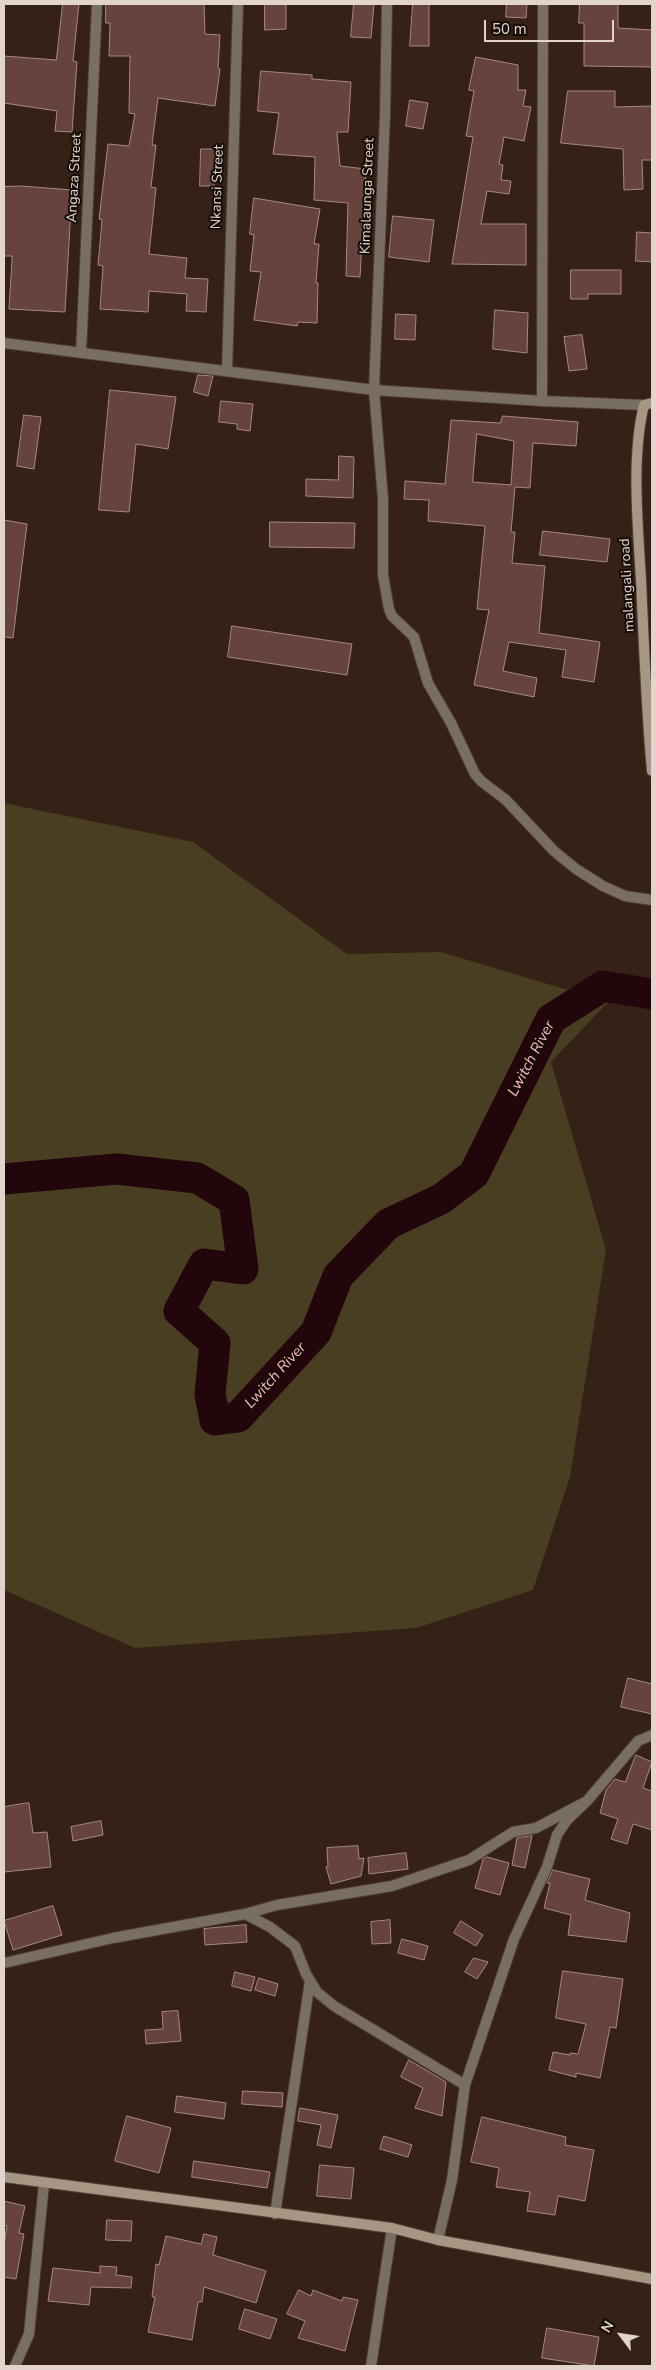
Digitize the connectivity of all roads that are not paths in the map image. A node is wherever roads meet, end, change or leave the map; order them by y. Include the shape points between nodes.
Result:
1 (97, 4) edge
2 (238, 4) edge
3 (387, 4) edge
4 (543, 4) edge
5 (4, 343) edge
6 (80, 353) junction
7 (227, 371) junction
8 (374, 390) junction
9 (542, 401) junction
10 (648, 404) edge
11 (652, 771) edge
12 (652, 900) edge
13 (652, 1735) edge
14 (587, 1801) junction
15 (245, 1914) junction
16 (4, 1963) edge
17 (310, 1981) junction
18 (465, 2085) junction
19 (4, 2177) edge
20 (44, 2184) junction
21 (275, 2214) junction
22 (392, 2228) junction
23 (438, 2240) junction
24 (652, 2279) edge
25 (15, 2366) edge
26 (371, 2366) edge

1 - 6 street, Angaza Street
2 - 7 street, Nkansi Street
3 - 8 street, Kimalaunga Street
4 - 9 street
5 - 6 street
6 - 7 street
7 - 8 street
8 - 9 street
8 - 12 street, Kimalaunga Street via 382,499 383,575 389,609 414,637 428,683 475,774 576,869 625,896
9 - 10 street
10 - 11 street, malangali road via 639,425 639,543
13 - 14 street via 638,1741
14 - 15 street via 536,1828 513,1832 469,1860 430,1874 392,1886 277,1905
14 - 18 street via 557,1835 547,1867 514,1939
15 - 16 street via 113,1938
15 - 17 street via 270,1926 295,1946
17 - 18 street via 317,1992 334,2006
17 - 21 street
18 - 23 street via 452,2180
19 - 20 street
20 - 21 street
20 - 25 street via 29,2334
21 - 22 street
22 - 23 street
22 - 26 street
23 - 24 street

